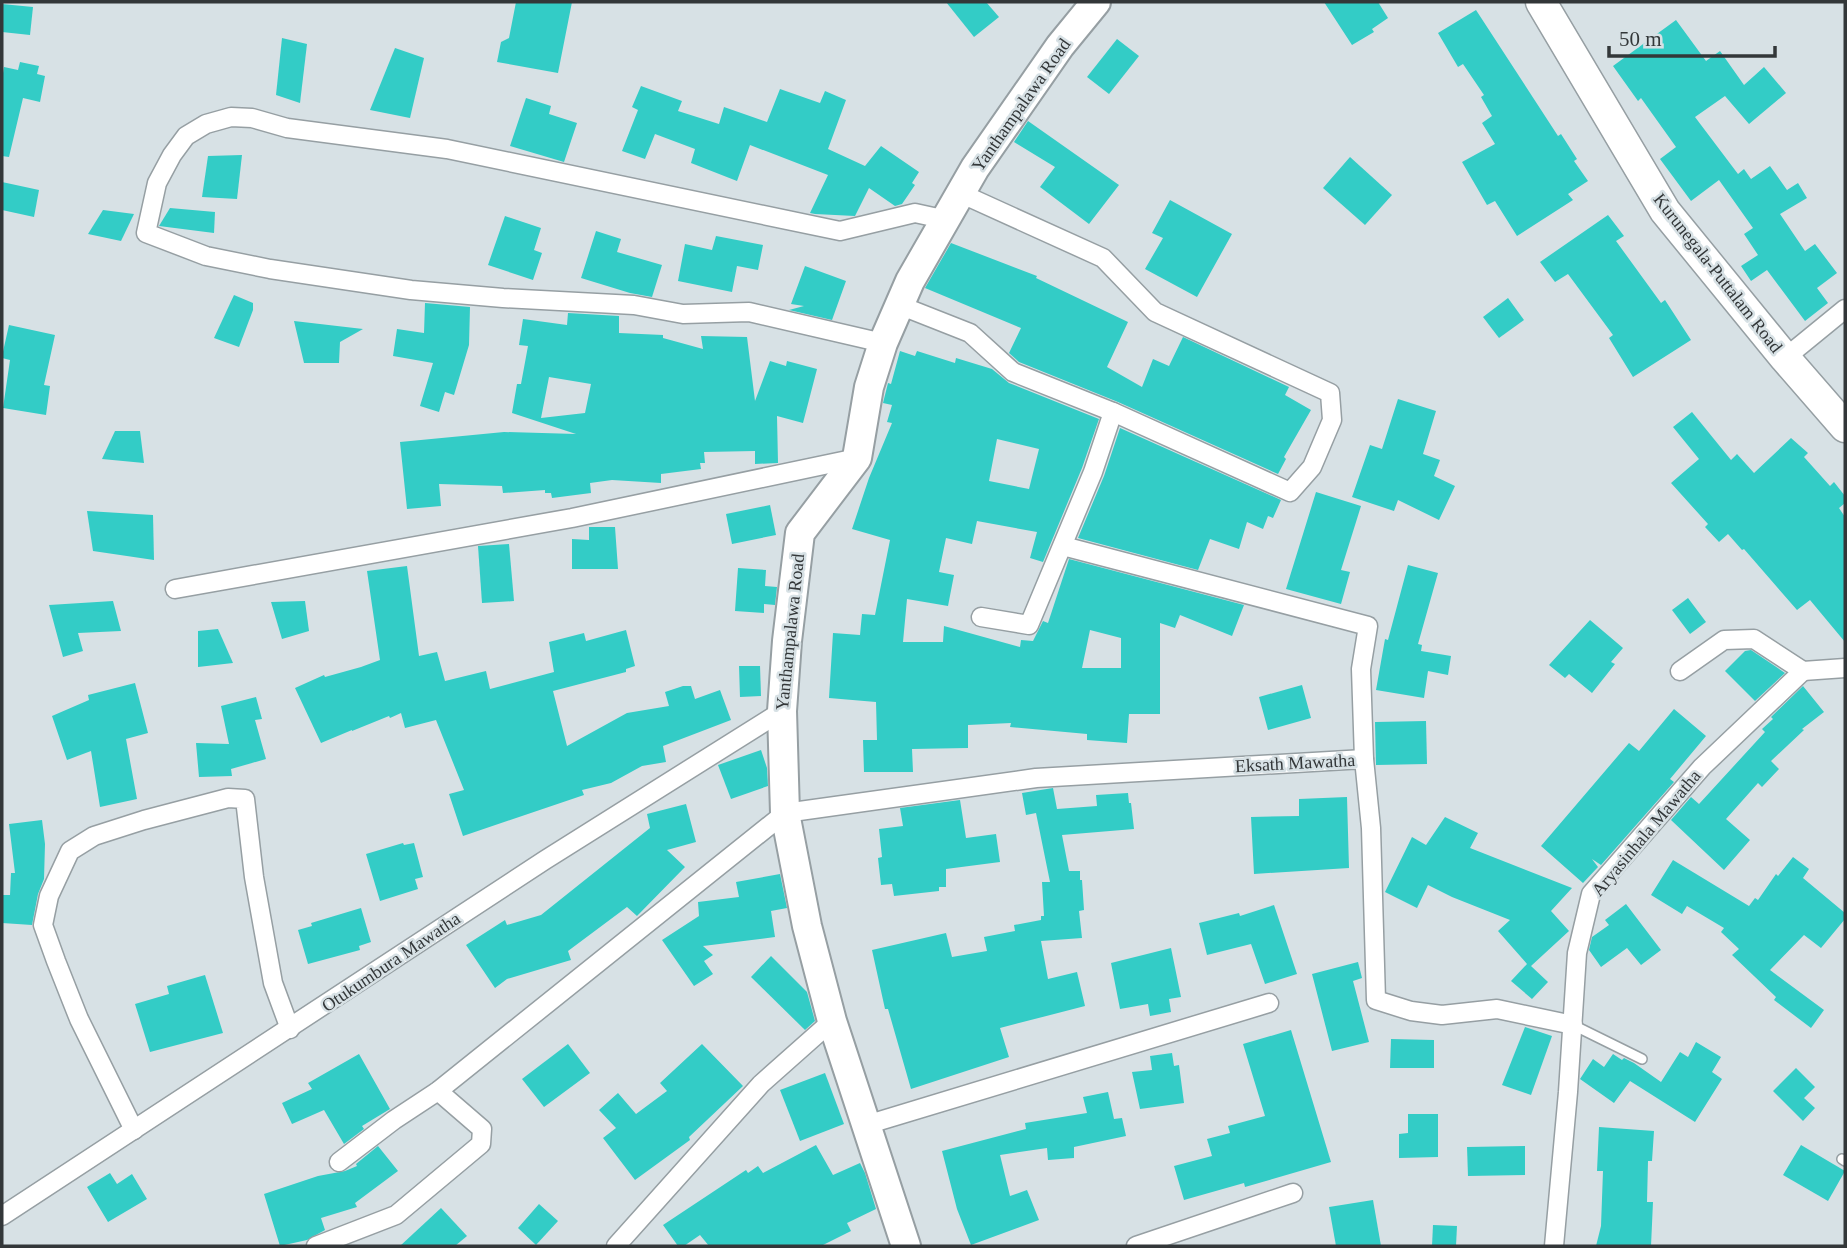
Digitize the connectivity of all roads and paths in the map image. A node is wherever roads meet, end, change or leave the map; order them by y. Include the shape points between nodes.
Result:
1 (1096, 2) edge
2 (1541, 2) edge
3 (962, 194) junction
4 (947, 220) junction
5 (899, 305) junction
6 (1845, 309) edge
7 (883, 343) junction
8 (1785, 358) junction
9 (1113, 412) junction
10 (1845, 427) edge
11 (857, 458) junction
12 (1063, 546) junction
13 (175, 589) dead end
14 (981, 617) dead end
15 (1845, 668) edge
16 (1680, 671) dead end
17 (1803, 671) junction
18 (782, 711) junction
19 (1364, 759) junction
20 (785, 813) junction
21 (1269, 1003) dead end
22 (832, 1021) junction
23 (1573, 1025) junction
24 (290, 1029) junction
25 (1642, 1059) dead end
26 (438, 1091) junction
27 (866, 1125) junction
28 (134, 1130) junction
29 (339, 1162) dead end
30 (1293, 1193) dead end
31 (2, 1216) edge
32 (316, 1246) edge
33 (617, 1246) edge
34 (906, 1246) edge
35 (1136, 1246) edge
36 (1554, 1246) edge

1 - 3 main road, Yanthampalawa Road via 1060,46 975,168
2 - 8 highway, Kurunegala-Puttalam Road via 1665,211
3 - 4 main road, Yanthampalawa Road
3 - 9 street via 1103,258 1155,312 1330,393 1332,421 1312,467 1290,492
4 - 5 main road, Yanthampalawa Road
4 - 7 street via 915,213 840,231 447,149 231,117 186,136 172,155 157,183 146,233 206,256 270,269 411,290 635,305 683,314 749,312
5 - 7 main road, Yanthampalawa Road
5 - 9 street via 970,333 1013,372
6 - 8 street
7 - 11 main road, Yanthampalawa Road via 869,387
8 - 10 highway, Kurunegala-Puttalam Road
9 - 12 street
11 - 13 street via 572,518
11 - 18 main road, Yanthampalawa Road via 800,533
12 - 14 street via 1029,625
12 - 19 street via 1368,626 1361,670
15 - 17 street
16 - 17 street via 1724,640 1754,639
17 - 23 street, Aryasinhala Mawatha via 1702,767 1591,894 1577,953
18 - 20 main road, Yanthampalawa Road
18 - 24 street, Otukumbura Mawatha via 545,860
19 - 20 street, Eksath Mawatha via 1036,778
19 - 23 street, Eksath Mawatha via 1371,828 1376,1000 1442,1015 1497,1009
20 - 22 main road, Yanthampalawa Road
20 - 26 street
21 - 27 street
22 - 27 main road, Yanthampalawa Road
22 - 33 street via 761,1084
23 - 25 lane
23 - 36 street, Aryasinhala Mawatha
24 - 28 street, Otukumbura Mawatha
24 - 28 street via 273,984 245,799 228,798 144,820 94,836 70,851 49,896 43,925 79,1019
26 - 29 street
26 - 32 street via 482,1129 481,1144 396,1215
27 - 34 main road, Yanthampalawa Road
28 - 31 street, Otukumbura Mawatha
30 - 35 street

